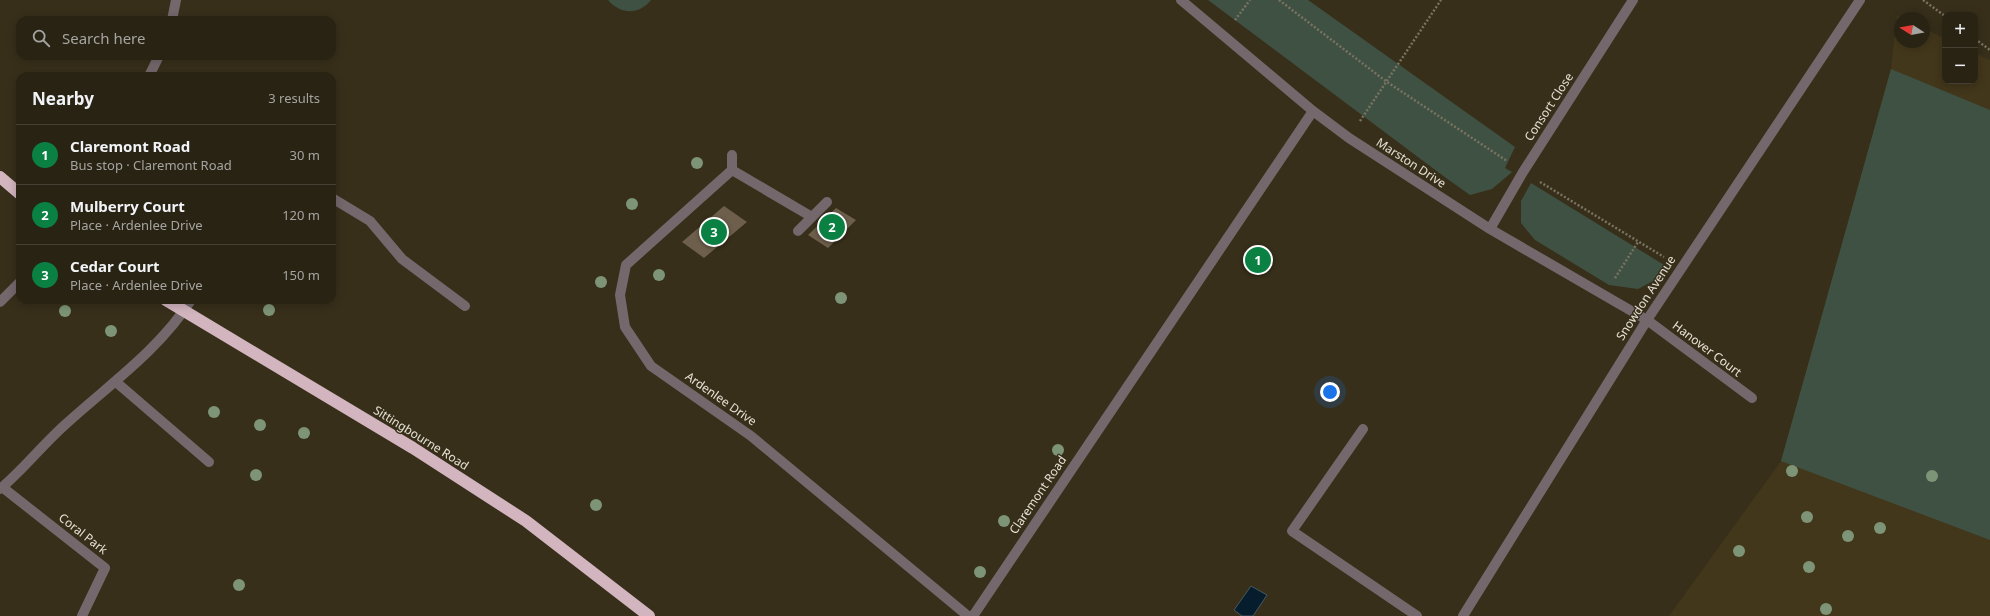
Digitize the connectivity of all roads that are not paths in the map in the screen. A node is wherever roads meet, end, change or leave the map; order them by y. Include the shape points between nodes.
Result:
1 (176, 0) edge
2 (1181, 0) edge
3 (1633, 0) edge
4 (1860, 0) edge
5 (173, 16) edge
6 (157, 60) edge
7 (151, 72) edge
8 (1313, 111) junction
9 (732, 155) dead end
10 (732, 170) junction
11 (0, 177) edge
12 (16, 191) edge
13 (336, 200) edge
14 (827, 202) dead end
15 (812, 217) junction
16 (1490, 229) junction
17 (798, 231) dead end
18 (16, 286) edge
19 (0, 302) edge
20 (172, 304) edge
21 (189, 304) edge
22 (465, 306) dead end
23 (184, 312) junction
24 (1647, 320) junction
25 (116, 382) junction
26 (1752, 398) dead end
27 (1363, 429) dead end
28 (209, 462) dead end
29 (1, 488) edge
30 (82, 616) edge
31 (649, 616) edge
32 (968, 616) edge
33 (973, 616) edge
34 (1417, 616) edge
35 (1463, 616) edge

1 - 5 street
2 - 8 street, Marston Drive
3 - 16 street, Consort Close via 1523,172
4 - 24 street, Snowdon Avenue
6 - 7 street
8 - 16 street, Marston Drive via 1349,138
8 - 33 street, Claremont Road
9 - 10 street
10 - 15 street
10 - 32 street, Ardenlee Drive via 626,265 620,295 625,327 651,366 751,436
11 - 12 highway
13 - 22 street via 370,221 402,259
14 - 15 street
15 - 17 street
16 - 24 street, Marston Drive
18 - 19 street
20 - 23 highway, Sittingbourne Road
21 - 23 street, Coral Park
23 - 25 street, Coral Park via 130,371
23 - 31 highway, Sittingbourne Road via 413,448 526,521
24 - 26 street, Hanover Court
24 - 35 street, Snowdon Avenue
25 - 28 street
25 - 29 street, Coral Park via 66,424
27 - 34 street via 1292,531
29 - 30 street, Coral Park via 105,568

